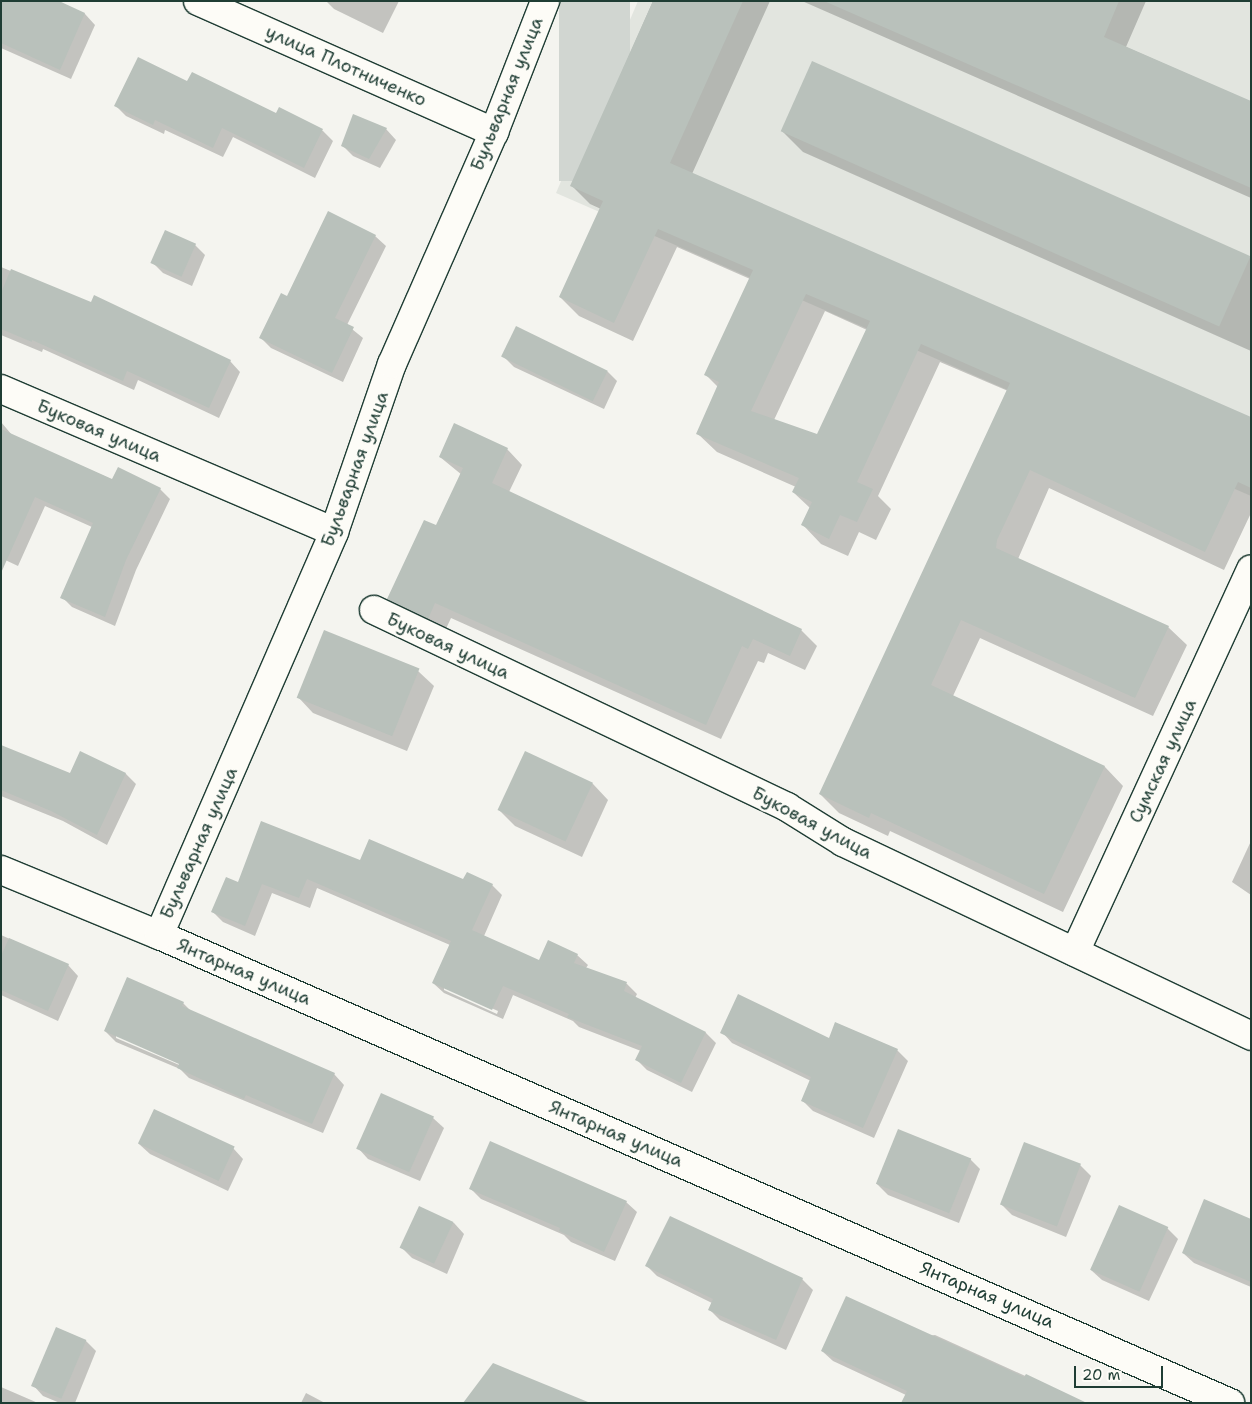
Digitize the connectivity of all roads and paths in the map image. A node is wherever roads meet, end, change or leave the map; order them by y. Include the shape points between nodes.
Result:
1 (198, 1) edge
2 (545, 1) edge
3 (494, 132) junction
4 (1, 389) edge
5 (334, 532) junction
6 (1251, 570) edge
7 (374, 610) dead end
8 (1, 870) edge
9 (159, 935) junction
10 (1075, 952) junction
11 (1251, 1036) edge
12 (1229, 1401) edge

1 - 3 street, улица Плотниченко
2 - 3 street, Бульварная улица
3 - 5 street, Бульварная улица via 392,364
4 - 5 street, Буковая улица
5 - 9 street, Бульварная улица
6 - 10 street, Сумская улица
7 - 10 street, Буковая улица via 787,807 843,842
8 - 9 street, Янтарная улица
9 - 12 street, Янтарная улица
10 - 11 street, Буковая улица

